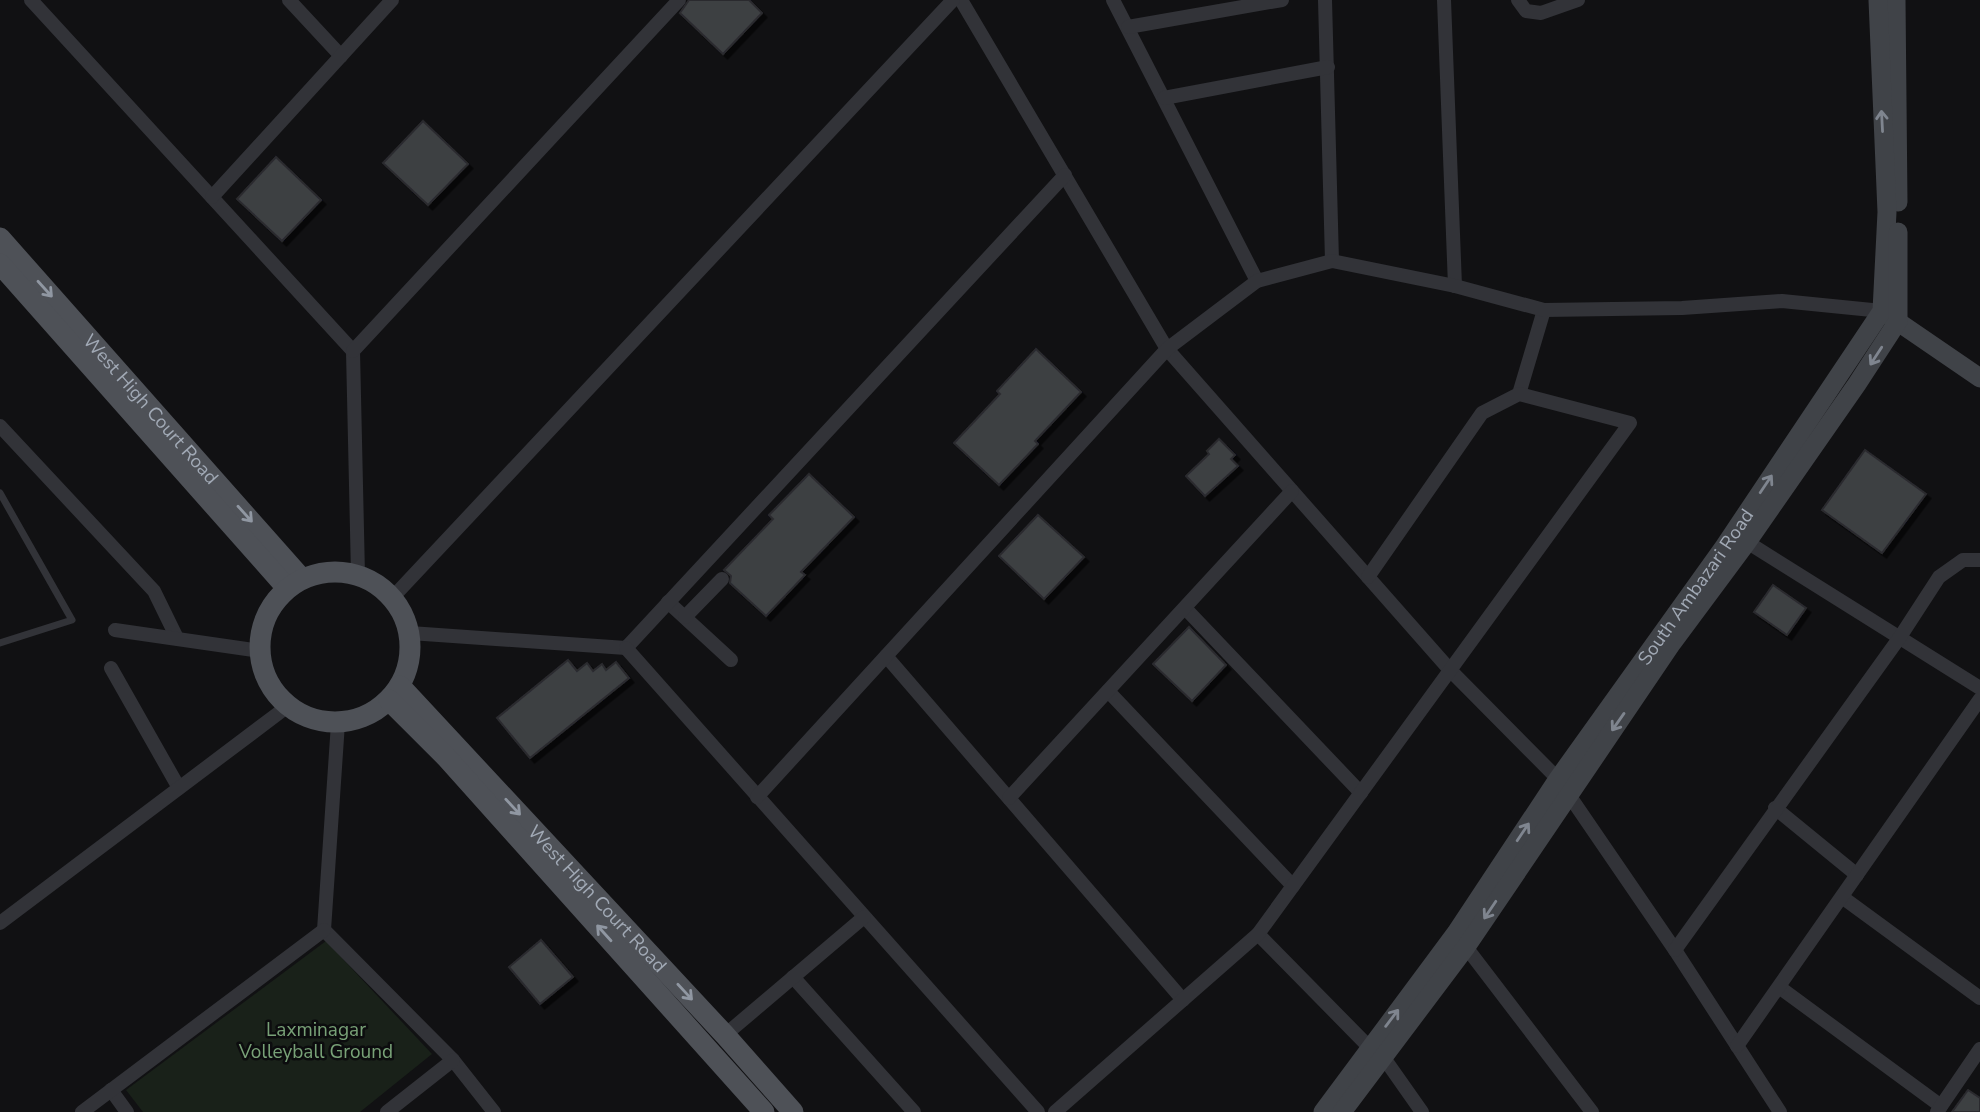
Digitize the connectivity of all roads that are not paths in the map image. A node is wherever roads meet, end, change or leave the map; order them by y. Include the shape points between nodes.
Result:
1 (32, 0) edge
2 (289, 0) edge
3 (392, 0) edge
4 (679, 0) edge
5 (953, 0) edge
6 (961, 0) edge
7 (1112, 0) edge
8 (1282, 0) edge
9 (1325, 0) edge
10 (1444, 0) edge
11 (1518, 0) edge
12 (1578, 0) edge
13 (1878, 0) edge
14 (1896, 0) edge
15 (1128, 27) junction
16 (341, 56) junction
17 (1328, 67) junction
18 (1164, 98) junction
19 (1065, 175) junction
20 (212, 197) junction
21 (0, 238) edge
22 (1332, 261) junction
23 (0, 264) edge
24 (1257, 281) junction
25 (1455, 286) junction
26 (1544, 310) junction
27 (1890, 316) junction
28 (1167, 349) junction
29 (353, 351) junction
30 (1980, 377) edge
31 (1519, 394) junction
32 (0, 426) edge
33 (1292, 491) junction
34 (0, 493) edge
35 (1747, 542) junction
36 (1980, 560) edge
37 (358, 575) junction
38 (1368, 577) junction
39 (722, 579) dead end
40 (295, 584) junction
41 (393, 597) junction
42 (668, 602) junction
43 (1185, 608) junction
44 (685, 617) junction
45 (116, 630) dead end
46 (410, 633) junction
47 (1900, 637) junction
48 (177, 638) junction
49 (0, 643) edge
50 (626, 648) junction
51 (260, 651) junction
52 (886, 656) junction
53 (731, 660) dead end
54 (111, 668) dead end
55 (1450, 670) junction
56 (1980, 688) edge
57 (1108, 691) junction
58 (395, 693) junction
59 (1980, 699) edge
60 (288, 706) junction
61 (338, 723) junction
62 (1563, 786) junction
63 (179, 788) junction
64 (1360, 793) junction
65 (757, 796) junction
66 (1009, 798) junction
67 (1775, 808) junction
68 (1857, 875) junction
69 (1293, 886) junction
70 (1842, 897) junction
71 (864, 917) junction
72 (0, 923) edge
73 (324, 930) junction
74 (1258, 934) junction
75 (1466, 947) junction
76 (1675, 950) junction
77 (793, 977) junction
78 (1779, 987) junction
79 (1980, 998) edge
80 (1183, 1000) junction
81 (725, 1035) junction
82 (1737, 1046) junction
83 (1980, 1049) edge
84 (1377, 1053) junction
85 (453, 1060) junction
86 (111, 1090) junction
87 (1939, 1109) edge
88 (82, 1112) edge
89 (127, 1112) edge
90 (387, 1112) edge
91 (494, 1112) edge
92 (764, 1112) edge
93 (793, 1112) edge
94 (914, 1112) edge
95 (1038, 1112) edge
96 (1055, 1112) edge
97 (1323, 1112) edge
98 (1342, 1112) edge
99 (1422, 1112) edge
100 (1592, 1112) edge
101 (1780, 1112) edge

1 - 20 street
2 - 16 street
3 - 16 street
4 - 29 street
5 - 41 street
6 - 19 street
7 - 15 street
8 - 15 street
9 - 17 street
10 - 25 street
11 - 12 street via 1526,11 1541,13
27 -> 13 main road
14 - 27 main road via 1899,136
15 - 18 street
16 - 20 street
17 - 18 street
17 - 22 street
18 - 24 street
19 - 28 street
19 - 42 street
20 - 29 street
21 -> 40 main road, West High Court Road
22 - 24 street
22 - 25 street
23 - 40 main road, West High Court Road
24 - 28 street
25 - 26 street
26 - 27 street via 1782,301
26 - 31 street
27 - 30 main road
27 -> 35 main road, South Ambazari Road via 1857,384
62 -> 27 main road, South Ambazari Road via 1724,547
28 - 33 street
28 - 52 street
29 - 37 street
31 - 38 street via 1482,413
31 - 55 street via 1630,423
32 - 48 street via 154,591
33 - 38 street
33 - 43 street
34 - 49 lane via 72,620
35 - 47 street
35 -> 62 main road, South Ambazari Road
36 - 47 street via 1963,559 1939,577
37 - 40 main road via 320,573
37 - 41 main road
38 - 55 street
39 - 44 street
40 - 51 main road via 272,606 262,628
41 - 46 main road
42 - 44 street
42 - 50 street
43 - 57 street
43 - 64 street
44 - 53 street
45 - 48 street
46 - 50 street
46 - 58 main road via 408,669
47 - 56 street
47 - 67 street
48 - 51 street
50 - 65 street
51 - 60 main road via 273,691
52 - 65 street
52 - 66 street
54 - 63 street
55 - 62 street
55 - 64 street
57 - 66 street
57 - 69 street
58 - 61 main road via 366,716
58 -> 81 main road, West High Court Road
92 -> 58 main road via 446,757
59 - 68 street
60 - 61 main road via 303,716
60 - 63 street
61 - 73 street
62 -> 75 main road, South Ambazari Road
62 - 76 street
84 -> 62 main road, South Ambazari Road via 1456,933
63 - 72 street
64 - 69 street
65 - 71 street
66 - 80 street
67 - 68 street
67 - 76 street
68 - 70 street
69 - 74 street
70 - 78 street
70 - 79 street
71 - 77 street
71 - 95 street
73 - 85 street
73 - 86 street
74 - 80 street
74 - 84 street
75 - 84 main road, South Ambazari Road
75 - 100 street
76 - 82 street
77 - 81 street
77 - 94 street
78 - 82 street
78 - 87 street
80 - 96 street
81 - 93 main road, West High Court Road
82 - 101 street
83 - 87 street
84 - 97 main road, South Ambazari Road
84 - 98 main road, South Ambazari Road
84 - 99 street
85 - 90 street
85 - 91 street
86 - 88 street
86 - 89 street

